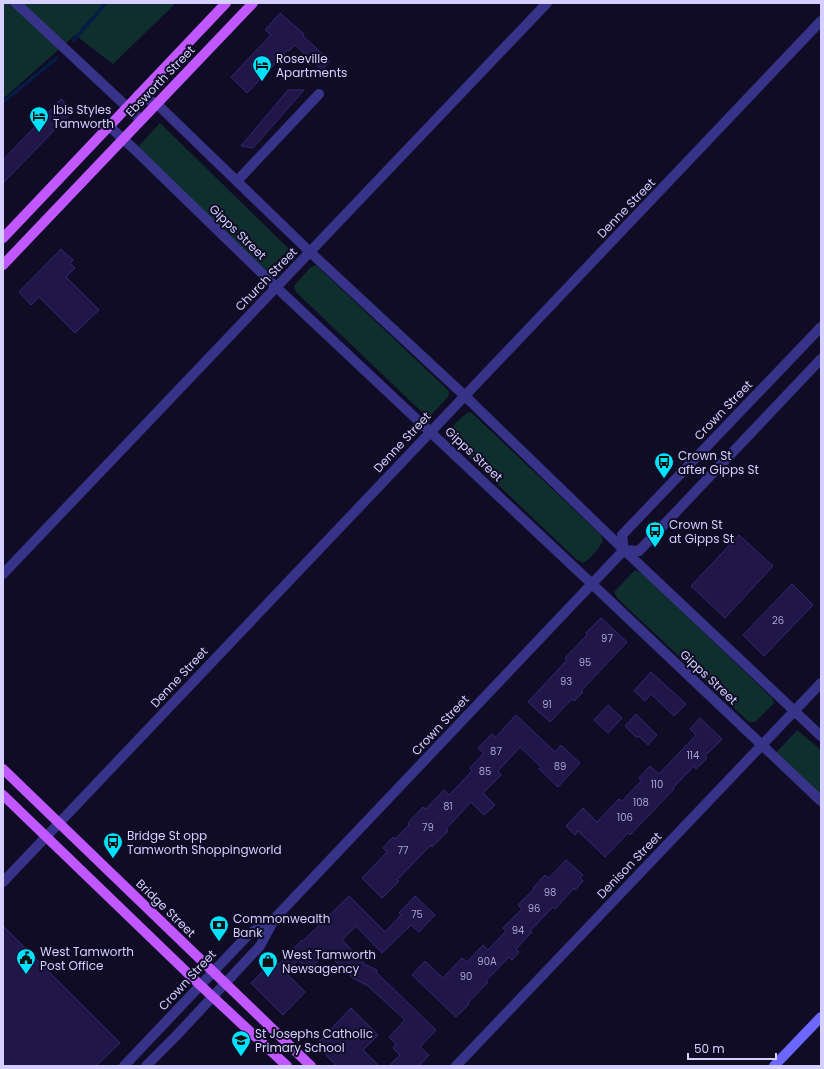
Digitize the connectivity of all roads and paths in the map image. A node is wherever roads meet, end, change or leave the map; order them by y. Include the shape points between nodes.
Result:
1 (16, 3) edge
2 (226, 3) edge
3 (253, 3) edge
4 (547, 3) edge
5 (821, 21) edge
6 (319, 94) dead end
7 (138, 95) junction
8 (157, 104) junction
9 (126, 107) junction
10 (140, 120) junction
11 (109, 126) junction
12 (123, 138) junction
13 (237, 181) junction
14 (3, 238) edge
15 (310, 252) junction
16 (3, 264) edge
17 (276, 287) junction
18 (821, 327) edge
19 (821, 359) edge
20 (465, 396) junction
21 (431, 431) junction
22 (624, 550) junction
23 (3, 574) edge
24 (592, 584) junction
25 (821, 683) edge
26 (794, 711) junction
27 (821, 736) edge
28 (762, 744) junction
29 (3, 769) edge
30 (3, 795) edge
31 (821, 801) edge
32 (60, 823) junction
33 (47, 837) junction
34 (3, 882) edge
35 (276, 918) junction
36 (213, 972) junction
37 (225, 983) junction
38 (200, 985) junction
39 (213, 997) junction
40 (821, 1017) edge
41 (124, 1066) edge
42 (146, 1066) edge
43 (287, 1066) edge
44 (312, 1066) edge
45 (456, 1066) edge
46 (774, 1066) edge

1 - 9 street
2 - 7 main road, Ebsworth Street
3 - 8 main road, Ebsworth Street
4 - 15 street, Church Street
5 - 20 street, Denne Street
6 - 13 street
7 - 8 street
7 - 9 main road, Ebsworth Street
8 - 10 main road, Ebsworth Street
8 - 13 street
9 - 10 street
9 - 11 main road, Ebsworth Street
10 - 12 main road, Ebsworth Street
11 - 12 street, Gipps Street
11 - 14 main road, Ebsworth Street
12 - 16 main road, Ebsworth Street
12 - 17 street, Gipps Street
13 - 15 street
15 - 17 street, Church Street
15 - 20 street
17 - 21 street, Gipps Street
17 - 23 street, Church Street
18 - 22 street, Crown Street via 622,535
19 - 22 street via 639,552
20 - 21 street, Denne Street
20 - 22 street
21 - 24 street, Gipps Street
21 - 32 street, Denne Street
22 - 24 street, Crown Street
22 - 26 street
24 - 28 street, Gipps Street
24 - 35 street, Crown Street
25 - 26 street, Denison Street
26 - 27 street
26 - 28 street, Denison Street
28 - 31 street, Gipps Street
28 - 45 street, Denison Street
29 - 32 main road, Bridge Street
30 - 33 main road
32 - 33 street, Denne Street
32 - 36 main road, Bridge Street
33 - 34 street, Denne Street
33 - 38 main road
35 - 36 street, Crown Street via 249,934
35 - 37 street, Crown Street via 260,946
36 - 37 main road, Bridge Street
36 - 38 street, Crown Street
37 - 39 street, Crown Street
37 - 44 main road, Bridge Street
38 - 39 main road
38 - 41 street, Crown Street
39 - 42 street, Crown Street
39 - 43 main road
40 - 46 street

